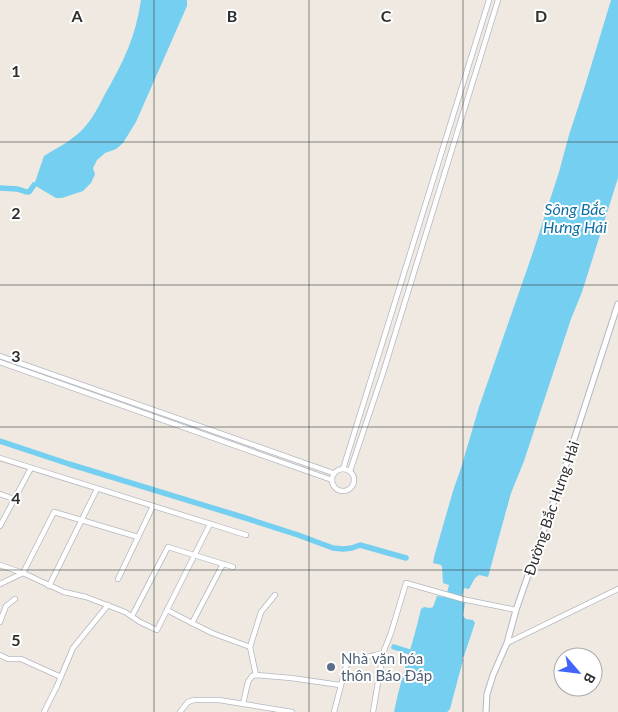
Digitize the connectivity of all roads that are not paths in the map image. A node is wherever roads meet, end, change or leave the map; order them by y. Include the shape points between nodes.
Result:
1 (489, 0) edge
2 (498, 0) edge
3 (452, 119) junction
4 (460, 122) junction
5 (398, 289) junction
6 (407, 292) junction
7 (618, 304) edge
8 (0, 356) edge
9 (0, 362) edge
10 (18, 362) junction
11 (15, 368) junction
12 (179, 419) junction
13 (177, 425) junction
14 (0, 458) edge
15 (31, 468) junction
16 (343, 468) junction
17 (350, 471) junction
18 (334, 473) junction
19 (332, 480) junction
20 (97, 489) junction
21 (0, 494) edge
22 (14, 499) junction
23 (154, 506) junction
24 (82, 520) junction
25 (210, 524) junction
26 (0, 526) edge
27 (246, 535) dead end
28 (138, 537) junction
29 (195, 555) junction
30 (223, 564) junction
31 (0, 565) edge
32 (233, 567) dead end
33 (22, 573) junction
34 (118, 580) dead end
35 (0, 584) edge
36 (49, 586) junction
37 (618, 589) edge
38 (275, 595) dead end
39 (15, 600) dead end
40 (108, 605) junction
41 (167, 610) junction
42 (516, 610) junction
43 (132, 616) junction
44 (0, 622) edge
45 (192, 623) junction
46 (507, 642) junction
47 (250, 647) junction
48 (383, 653) junction
49 (0, 655) edge
50 (256, 675) junction
51 (61, 677) junction
52 (340, 685) junction
53 (243, 704) junction
54 (44, 712) edge
55 (180, 712) edge
56 (292, 712) edge
57 (334, 712) edge
58 (373, 712) edge
59 (486, 712) edge

1 - 3 street
2 - 4 street
3 - 4 street
3 - 5 street
4 - 6 street
5 - 6 street
5 - 16 street
6 - 17 street
7 - 42 street, Đường Bắc Hưng Hải
8 - 10 street
9 - 11 street
10 - 11 street
10 - 12 street
11 - 13 street
12 - 13 street
12 - 18 street
13 - 19 street
14 - 15 street
15 - 20 street
15 - 22 street
16 - 17 street
16 - 18 street
17 - 19 street via 354,481 347,490 337,489
18 - 19 street
20 - 23 street
20 - 24 street
21 - 22 street
22 - 26 street
23 - 25 street
23 - 28 street
24 - 28 street
24 - 33 street via 54,512
24 - 36 street
25 - 27 street
25 - 29 street
28 - 34 street
29 - 30 street
29 - 41 street
29 - 43 street via 168,547
30 - 32 street
30 - 45 street
31 - 33 street
33 - 35 street
33 - 36 street
36 - 40 street
37 - 46 street
38 - 47 street via 261,612
39 - 44 street via 6,606
40 - 43 street
40 - 51 street via 73,648
41 - 43 street via 158,630
41 - 45 street
42 - 46 street, Đường Bắc Hưng Hải
42 - 48 street via 406,583
45 - 47 street
46 - 59 street, Đường Bắc Hưng Hải via 492,675
47 - 50 street
48 - 52 street via 349,662
48 - 58 street
49 - 51 street via 21,659
50 - 52 street
50 - 53 street via 248,682
51 - 54 street
52 - 57 street
53 - 55 street via 194,700
53 - 56 street

